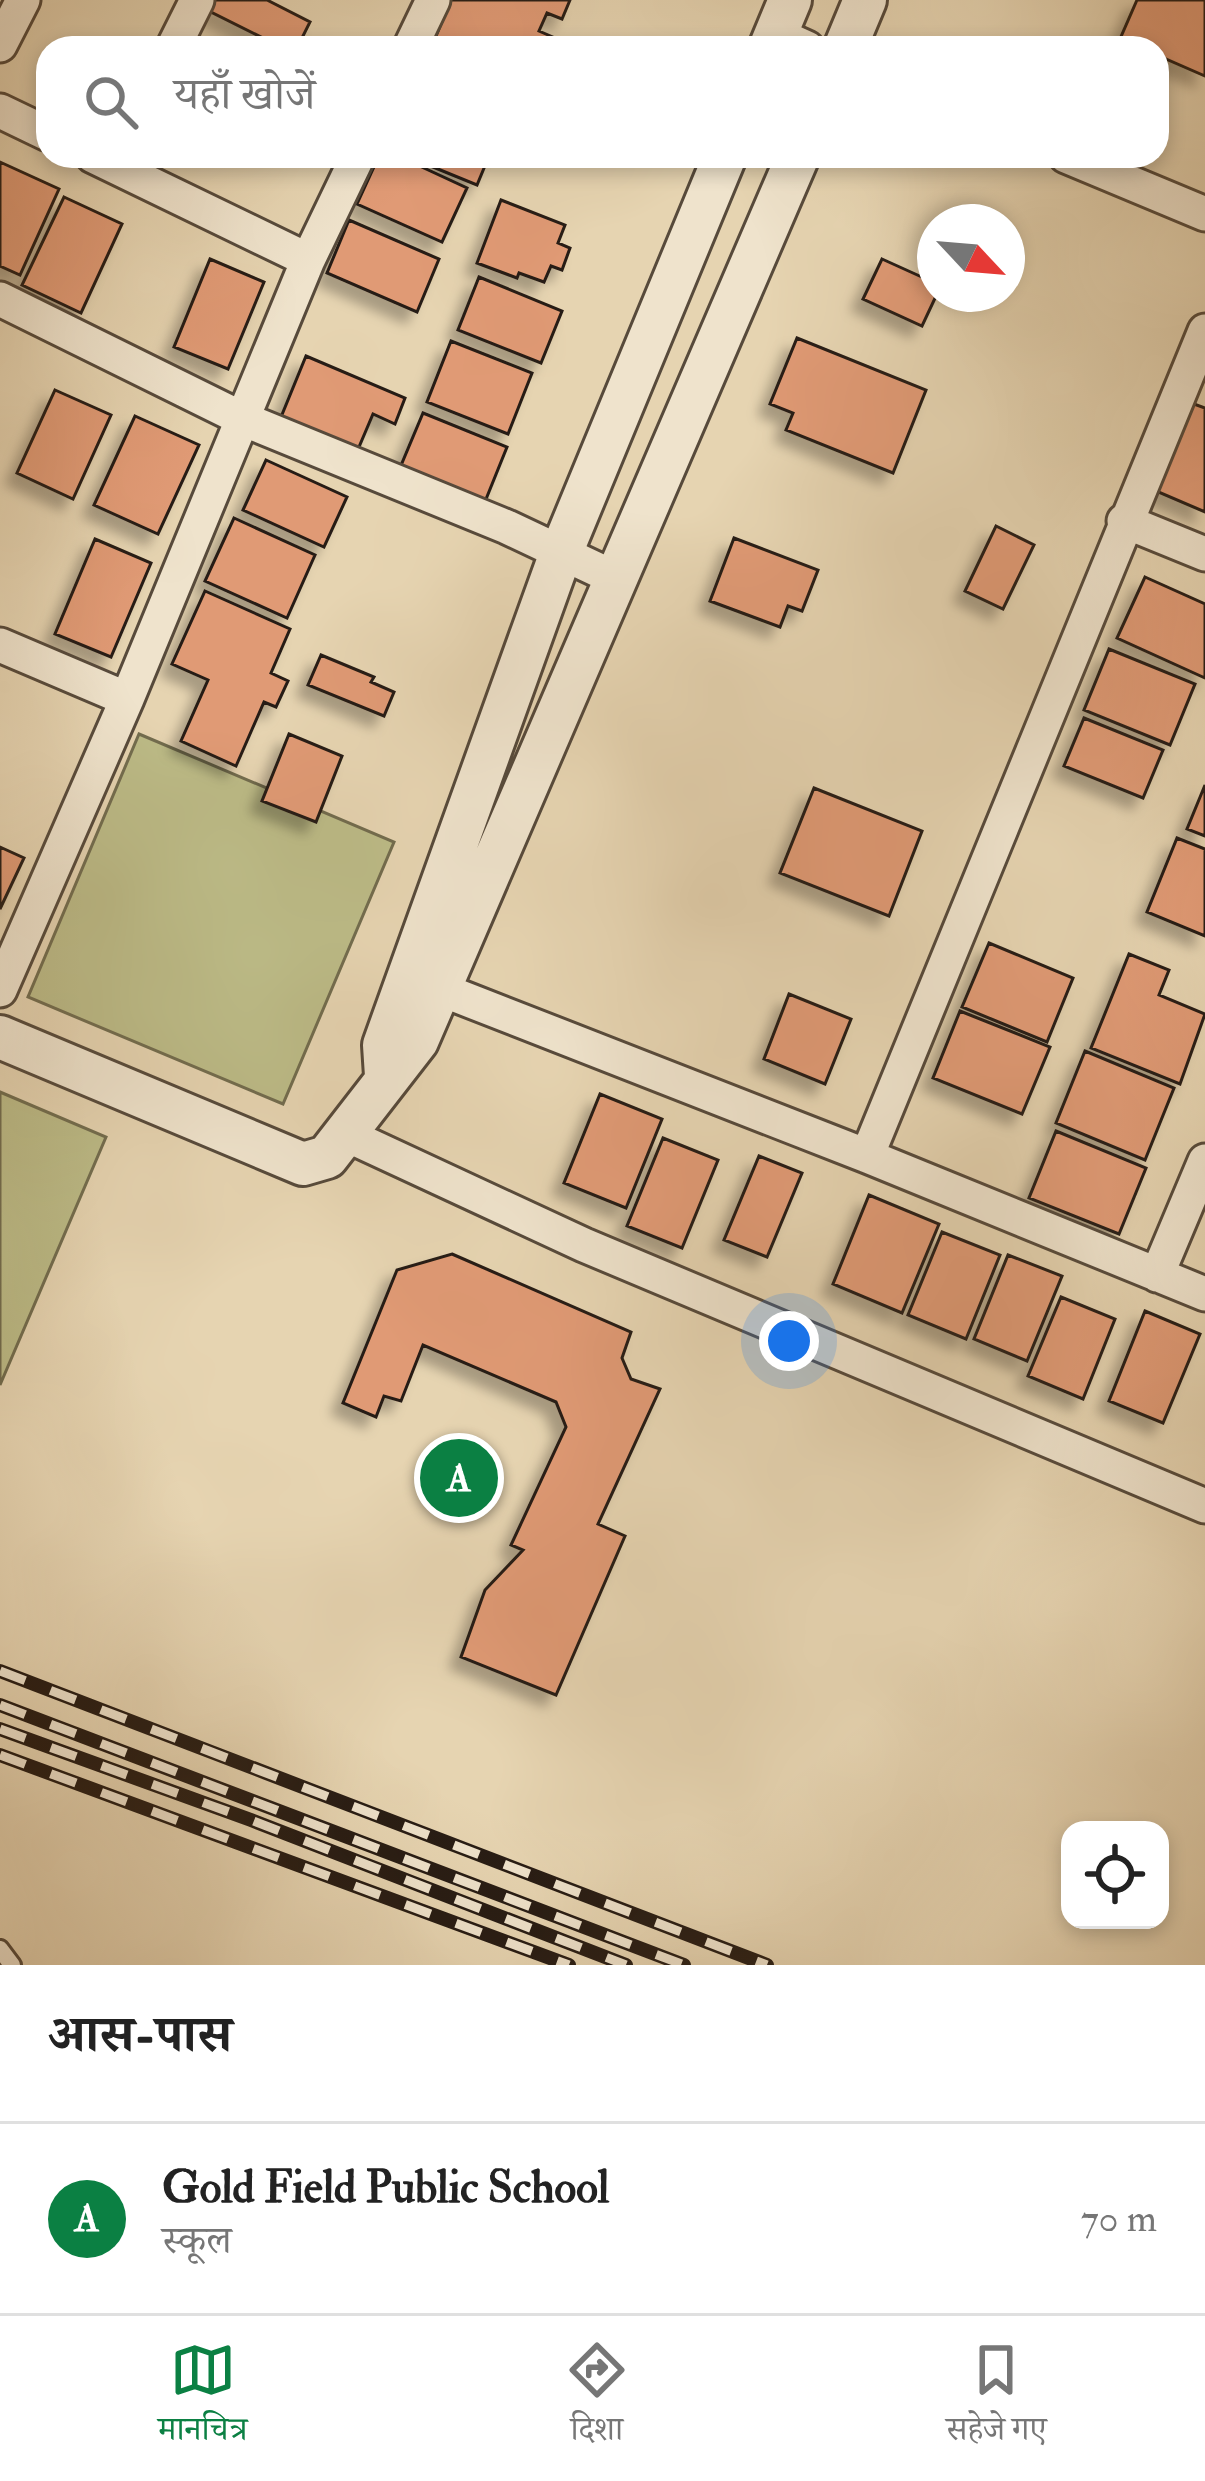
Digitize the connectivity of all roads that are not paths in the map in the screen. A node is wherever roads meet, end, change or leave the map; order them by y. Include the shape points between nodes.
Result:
1 (23, 0) edge
2 (197, 0) edge
3 (433, 0) edge
4 (865, 0) edge
5 (179, 36) edge
6 (416, 36) edge
7 (850, 36) edge
8 (0, 45) edge
9 (0, 111) edge
10 (36, 128) edge
11 (126, 168) edge
12 (352, 168) edge
13 (720, 168) edge
14 (793, 168) edge
15 (1095, 168) edge
16 (1205, 214) edge
17 (308, 260) junction
18 (0, 299) edge
19 (1205, 331) edge
20 (245, 420) junction
21 (1124, 521) junction
22 (561, 553) junction
23 (1205, 554) edge
24 (614, 578) junction
25 (0, 645) edge
26 (127, 699) junction
27 (426, 980) junction
28 (0, 990) edge
29 (0, 1037) edge
30 (347, 1136) junction
31 (866, 1156) junction
32 (1205, 1161) edge
33 (1157, 1275) junction
34 (1205, 1294) edge
35 (1205, 1506) edge
36 (0, 1949) edge
37 (12, 1965) edge

1 - 8 street
2 - 5 street
3 - 6 street
4 - 7 street
9 - 10 street
11 - 17 street
12 - 17 street
13 - 22 street
14 - 24 street
15 - 16 street
17 - 20 street
18 - 20 street
19 - 21 street
20 - 22 street
20 - 26 street
21 - 23 street
21 - 31 street
22 - 24 street
22 - 27 street
24 - 27 street
25 - 26 street
26 - 28 street
27 - 30 street via 384,1045 386,1076
27 - 31 street
29 - 30 street via 303,1164 327,1157
30 - 35 street via 584,1245
31 - 33 street
32 - 33 street
33 - 34 street
36 - 37 lane

